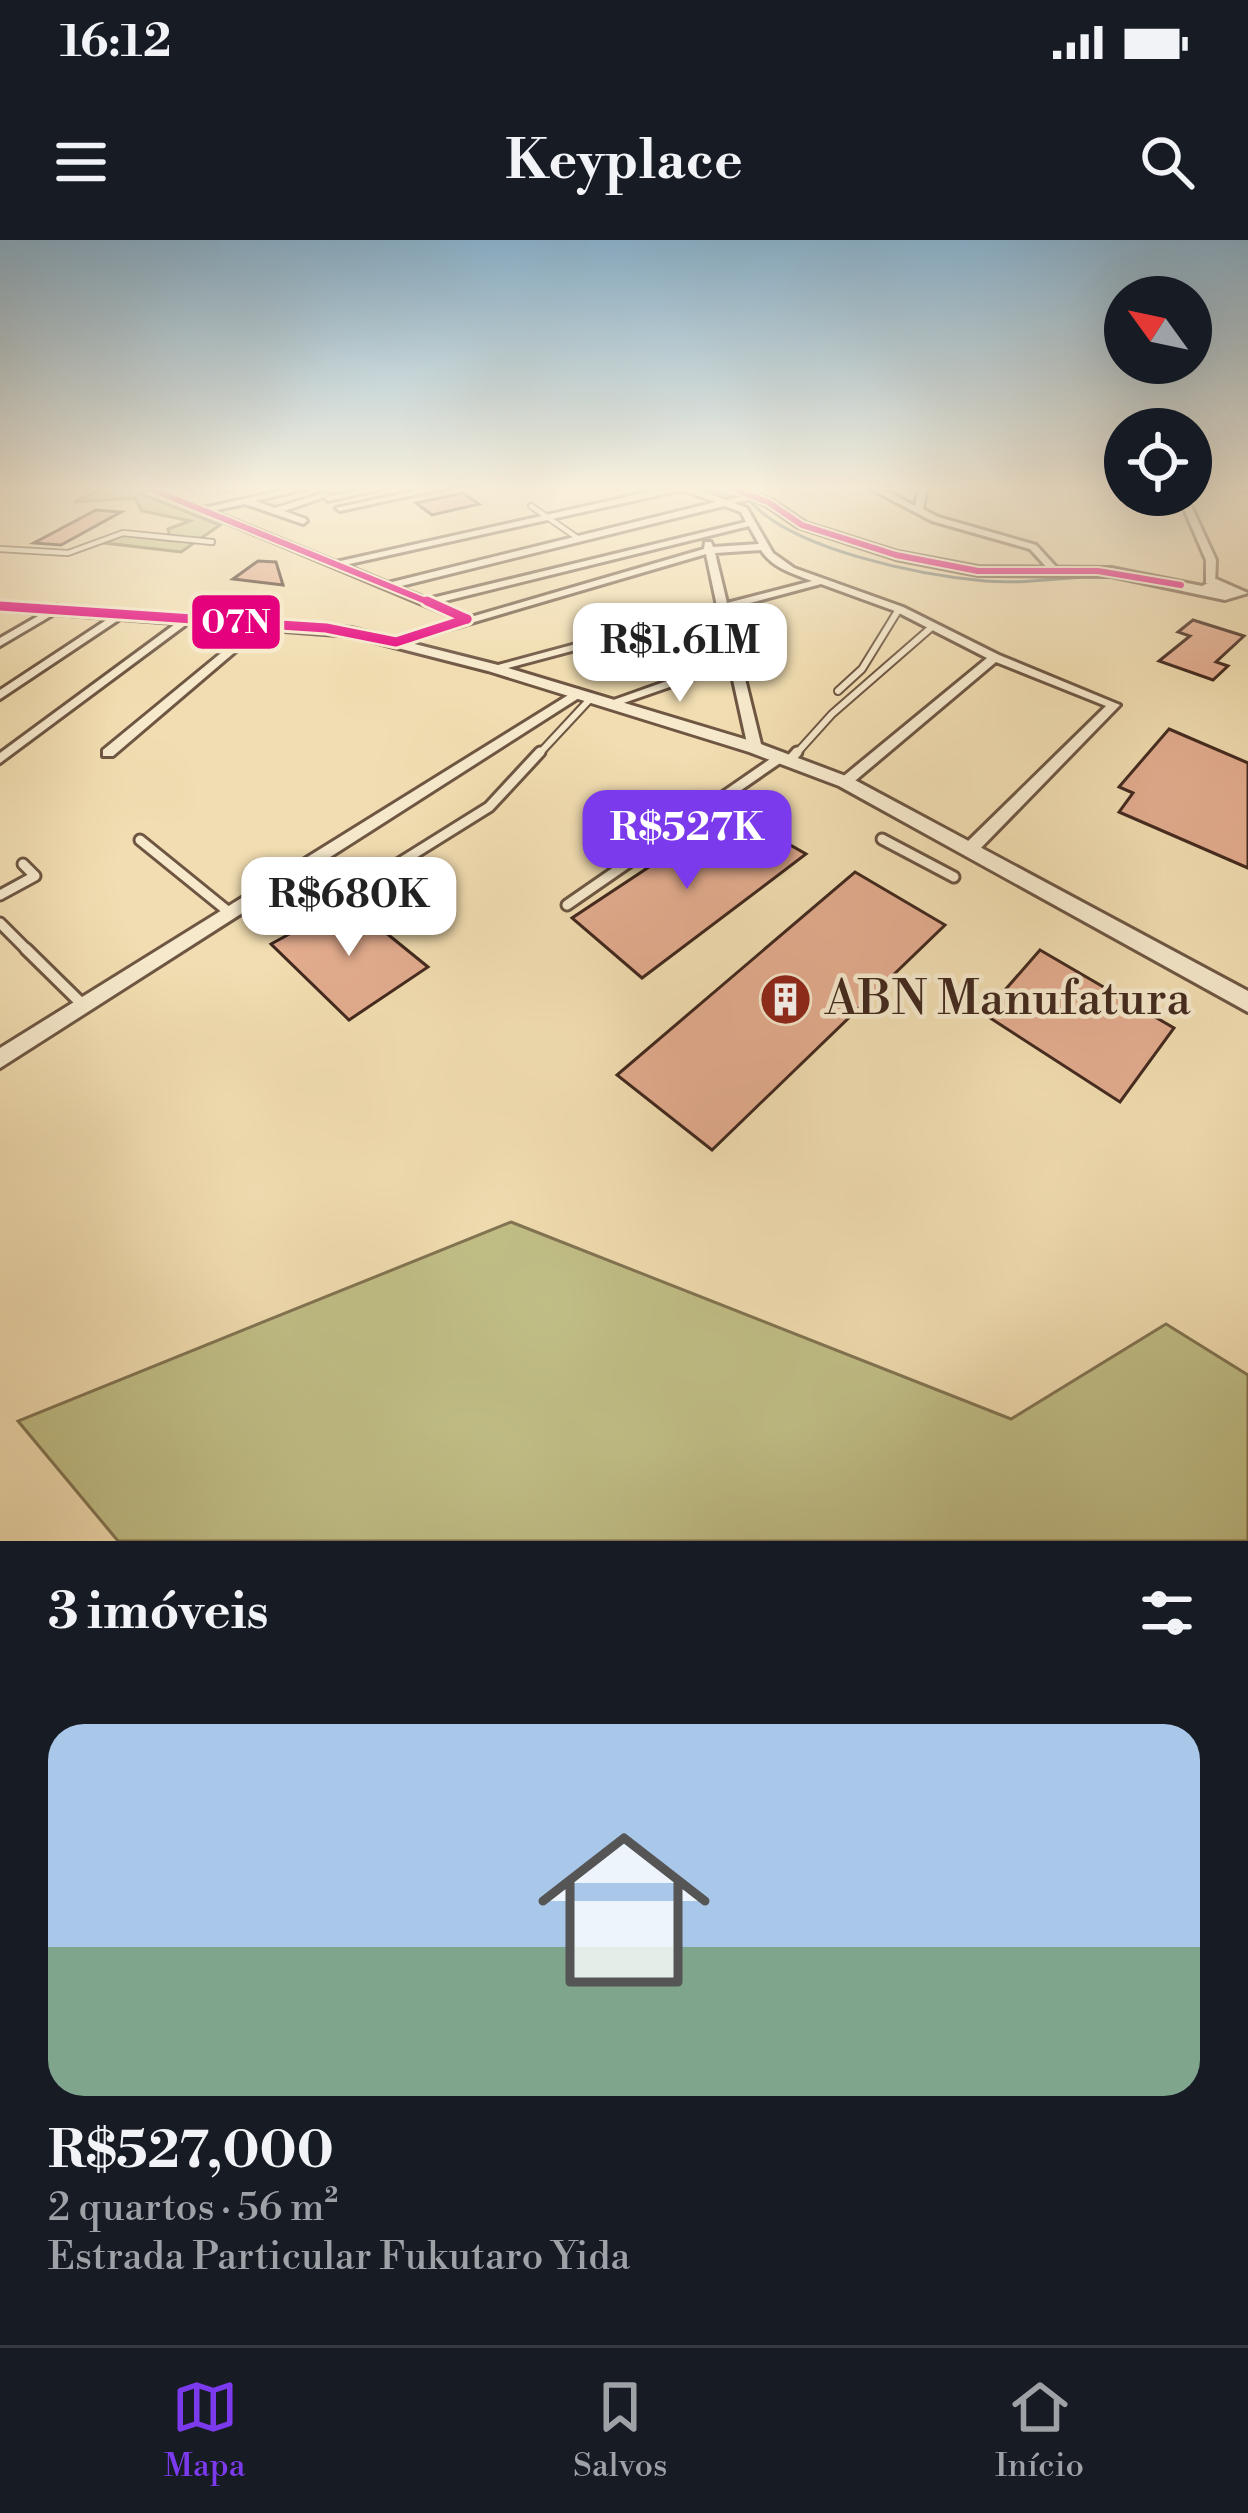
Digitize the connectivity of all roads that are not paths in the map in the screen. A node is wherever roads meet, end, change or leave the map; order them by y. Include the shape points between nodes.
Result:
1 (83, 548) edge
2 (299, 548) edge
3 (411, 548) edge
4 (544, 548) edge
5 (636, 548) edge
6 (750, 548) edge
7 (764, 548) edge
8 (873, 548) edge
9 (1034, 548) edge
10 (1206, 548) edge
11 (0, 549) edge
12 (535, 550) junction
13 (710, 550) junction
14 (339, 564) junction
15 (560, 567) junction
16 (1054, 570) junction
17 (818, 582) junction
18 (391, 585) junction
19 (1228, 591) edge
20 (428, 602) junction
21 (721, 604) junction
22 (0, 606) edge
23 (57, 608) junction
24 (899, 609) junction
25 (124, 613) junction
26 (190, 618) junction
27 (467, 619) junction
28 (265, 623) junction
29 (933, 626) junction
30 (396, 642) junction
31 (0, 643) edge
32 (995, 657) junction
33 (734, 661) junction
34 (494, 668) junction
35 (838, 691) dead end
36 (0, 695) edge
37 (594, 697) junction
38 (755, 748) junction
39 (108, 753) dead end
40 (2, 756) edge
41 (785, 759) junction
42 (844, 782) junction
43 (882, 839) dead end
44 (140, 840) dead end
45 (970, 849) junction
46 (22, 863) dead end
47 (287, 876) junction
48 (954, 878) dead end
49 (0, 895) edge
50 (567, 905) dead end
51 (230, 913) junction
52 (0, 923) edge
53 (1248, 1002) edge
54 (84, 1006) junction
55 (0, 1059) edge

1 - 11 lane
2 - 14 street
3 - 14 street
4 - 12 street
5 - 15 street
6 - 13 street
7 - 17 street
8 - 16 street via 978,571
9 - 16 street
10 - 19 street
12 - 15 street
12 - 18 street
13 - 21 street
13 - 27 street
14 - 18 street
15 - 20 street
16 - 19 street
17 - 21 street
17 - 24 street
18 - 20 street
20 - 27 street
21 - 33 street
21 - 34 street
22 - 23 street
23 - 25 street
23 - 31 street
24 - 29 street
24 - 35 lane via 862,669
25 - 26 street
25 - 36 street
26 - 28 street
26 - 40 street
27 - 30 street
28 - 30 street
28 - 39 street
29 - 32 street
29 - 41 lane
30 - 34 street
32 - 42 street
32 - 45 street via 1114,705
33 - 37 street
33 - 38 street
34 - 37 street
37 - 38 street
37 - 47 street
37 - 47 lane via 489,807 372,880 334,888
38 - 41 street
41 - 42 street
41 - 50 lane
42 - 45 street
43 - 48 lane
44 - 51 lane
45 - 53 street
46 - 49 lane via 35,876
47 - 51 street
51 - 54 street
52 - 54 lane
54 - 55 street

